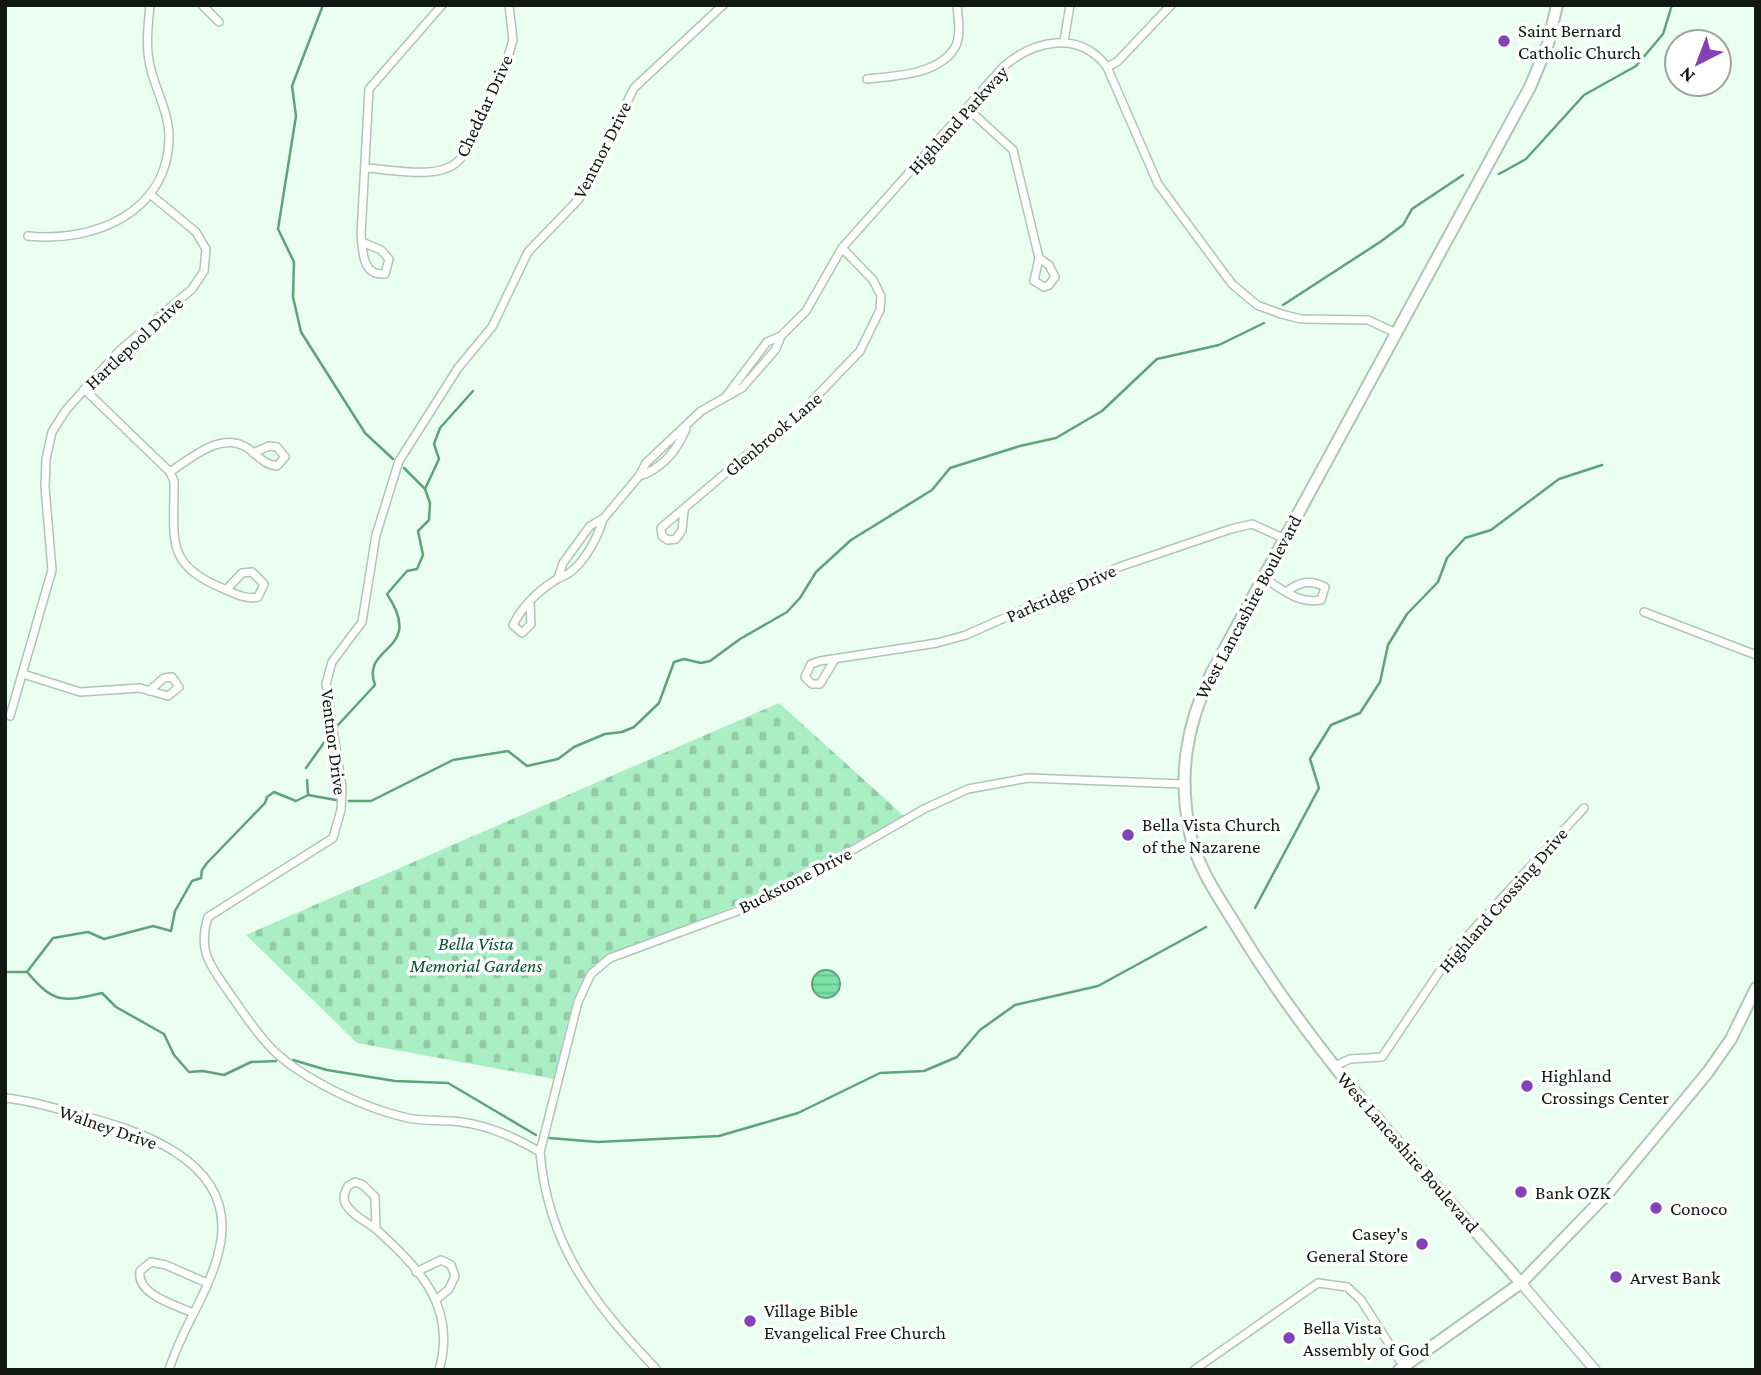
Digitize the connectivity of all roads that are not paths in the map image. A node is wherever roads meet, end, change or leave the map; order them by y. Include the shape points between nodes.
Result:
1 (150, 5) edge
2 (202, 5) edge
3 (442, 5) edge
4 (509, 5) edge
5 (723, 5) edge
6 (957, 5) edge
7 (1070, 5) edge
8 (1171, 5) edge
9 (1557, 5) edge
10 (219, 22) dead end
11 (1064, 41) junction
12 (1107, 66) junction
13 (867, 79) dead end
14 (968, 108) junction
15 (365, 168) junction
16 (150, 194) junction
17 (28, 236) dead end
18 (362, 242) junction
19 (842, 248) junction
20 (1039, 258) dead end
21 (1396, 333) junction
22 (83, 390) junction
23 (253, 453) dead end
24 (170, 472) junction
25 (684, 511) dead end
26 (604, 518) junction
27 (1283, 538) junction
28 (1263, 577) junction
29 (558, 578) junction
30 (226, 590) junction
31 (1286, 592) junction
32 (530, 602) dead end
33 (1644, 612) dead end
34 (1756, 654) edge
35 (835, 659) dead end
36 (23, 674) junction
37 (149, 691) dead end
38 (10, 716) dead end
39 (1182, 784) junction
40 (1584, 808) dead end
41 (1756, 988) edge
42 (1335, 1066) junction
43 (5, 1098) edge
44 (540, 1152) junction
45 (376, 1229) junction
46 (416, 1272) junction
47 (207, 1283) junction
48 (1521, 1283) junction
49 (437, 1299) junction
50 (193, 1313) junction
51 (1402, 1368) edge
52 (169, 1370) edge
53 (439, 1370) edge
54 (657, 1370) edge
55 (1194, 1370) edge
56 (1595, 1370) edge

1 - 16 street via 150,69 169,139 165,163
2 - 10 street
3 - 15 street via 369,89
4 - 15 street, Cheddar Drive via 513,40 507,60 453,169
5 - 44 street, Ventnor Drive via 634,88 579,199 528,252 492,327 458,368 399,461 376,536 362,622 332,662 326,684 342,787 333,838 208,917 203,932 204,955 217,975 270,1047 291,1066 385,1112 483,1126
6 - 13 street via 957,39 945,58 916,72
7 - 11 street
8 - 12 street via 1117,62
9 - 21 main road, West Lancashire Boulevard via 1548,44 1530,87
11 - 12 street via 1082,46
11 - 14 street, Highland Parkway via 1013,58
12 - 21 street via 1158,184 1232,284 1257,304 1281,314 1301,319 1368,320
14 - 19 street, Highland Parkway
14 - 20 street via 1013,150
15 - 18 street
16 - 17 street via 115,225 49,238
16 - 22 street, Hartlepool Drive via 196,232 206,249 204,271 192,289 119,351
18 - 18 street via 368,269 385,274 389,258
19 - 25 street, Glenbrook Lane via 873,280 881,296 880,310 860,351 787,427 748,454
19 - 26 street, Highland Parkway via 806,311 742,388 701,411 671,437
21 - 27 main road, West Lancashire Boulevard
22 - 24 street
22 - 36 street, Hartlepool Drive via 52,432 46,458 52,570
23 - 24 street via 240,443 220,443
24 - 30 street via 175,547 182,564 195,576
26 - 29 street, Highland Parkway via 590,526
26 - 29 street, Highland Parkway via 573,570
27 - 28 main road, West Lancashire Boulevard
27 - 35 street, Parkridge Drive via 1252,524 1231,529 1119,567 966,635
28 - 31 street
28 - 39 main road, West Lancashire Boulevard via 1198,701 1187,735
29 - 32 street, Highland Parkway
30 - 30 street via 249,599 258,597 264,584 252,572 243,573
31 - 31 street via 1308,602 1321,600 1325,587 1315,582 1295,585
33 - 34 street
36 - 37 street via 80,692
36 - 38 street, Hartlepool Drive
39 - 42 main road, West Lancashire Boulevard via 1198,862 1254,955
39 - 44 street, Buckstone Drive via 1028,778 968,789 924,809 762,902 610,958 591,974 578,1002
40 - 42 street, Highland Crossing Drive via 1452,953 1382,1057 1350,1059
41 - 48 main road via 1731,1039 1708,1072 1608,1193
42 - 48 main road, West Lancashire Boulevard
43 - 47 street, Walney Drive via 135,1132 190,1162 213,1192 220,1219 221,1238
44 - 54 street via 547,1203 566,1254 600,1308
45 - 45 street via 346,1206 348,1186 355,1182 375,1197
45 - 46 street
46 - 49 street
46 - 49 street via 441,1260 451,1265 455,1276
47 - 50 street, Walney Drive
47 - 50 street via 151,1262 140,1271 150,1293
48 - 51 main road
48 - 56 street
49 - 53 street via 446,1345
50 - 52 street, Walney Drive
51 - 55 street via 1361,1300 1347,1287 1318,1283

